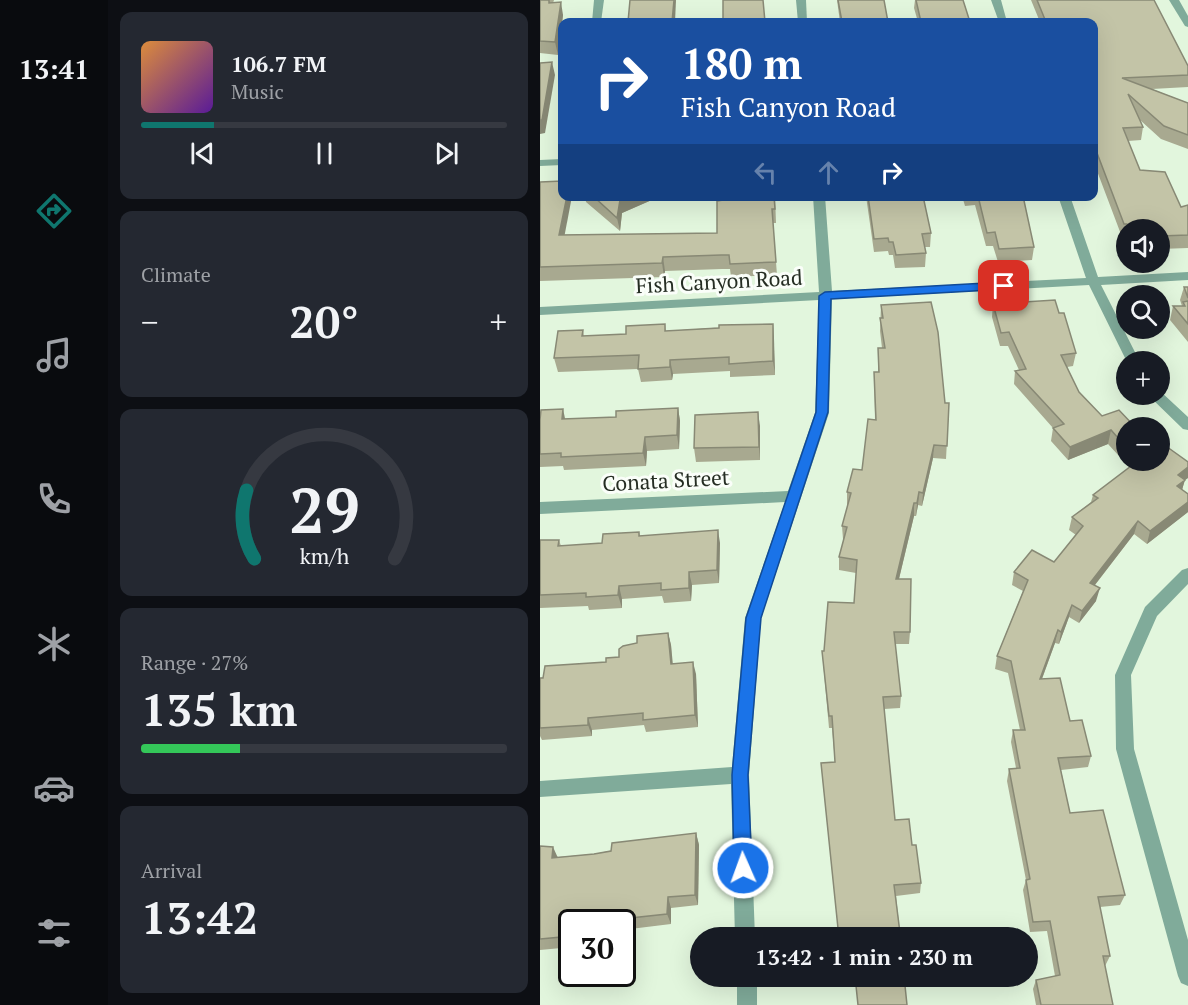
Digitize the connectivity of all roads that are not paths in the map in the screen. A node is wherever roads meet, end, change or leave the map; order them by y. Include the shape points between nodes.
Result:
1 (599, 0) edge
2 (801, 0) edge
3 (996, 0) edge
4 (1174, 0) edge
5 (597, 18) edge
6 (803, 18) edge
7 (1002, 18) edge
8 (1188, 24) edge
9 (558, 162) edge
10 (540, 163) edge
11 (819, 201) edge
12 (1066, 201) edge
13 (1188, 276) edge
14 (1093, 281) junction
15 (825, 296) junction
16 (540, 311) edge
17 (1128, 351) edge
18 (1166, 405) edge
19 (1188, 426) edge
20 (794, 496) junction
21 (540, 508) edge
22 (1188, 574) edge
23 (740, 775) junction
24 (540, 789) edge
25 (745, 927) edge
26 (1188, 976) edge
27 (747, 987) edge
28 (747, 1005) edge

1 - 5 street
2 - 6 street
3 - 7 street
4 - 8 street
9 - 10 street
11 - 15 street
12 - 14 street
13 - 14 street, Fish Canyon Road
14 - 15 street, Fish Canyon Road
14 - 17 street
15 - 16 street, Fish Canyon Road
15 - 20 street via 822,412
18 - 19 street
20 - 21 street, Conata Street
20 - 23 street via 753,618
22 - 26 street via 1151,612 1123,675 1125,749
23 - 24 street
23 - 25 street
27 - 28 street

